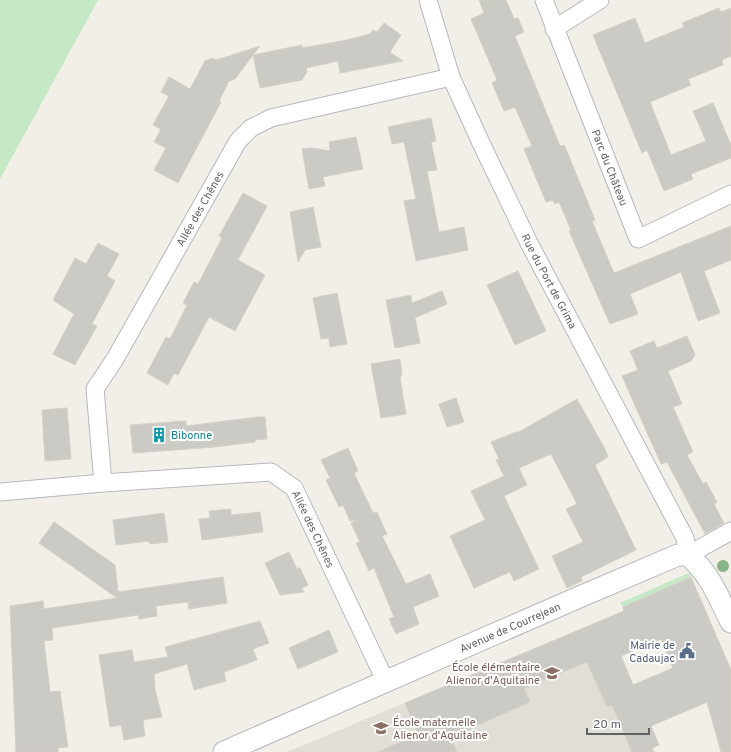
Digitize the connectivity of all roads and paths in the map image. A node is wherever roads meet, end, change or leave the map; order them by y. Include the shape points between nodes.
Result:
1 (428, 0) edge
2 (544, 0) edge
3 (600, 0) edge
4 (554, 29) junction
5 (451, 77) junction
6 (731, 194) edge
7 (103, 483) junction
8 (0, 492) edge
9 (731, 531) edge
10 (688, 555) junction
11 (731, 622) edge
12 (386, 682) junction
13 (224, 752) edge

1 - 5 street, Rue du Port de Grima
2 - 4 street, Parc du Château
3 - 4 street
4 - 6 street, Parc du Château via 638,239
5 - 7 street, Allée des Chênes via 271,118 251,128 238,141 116,359 95,389
5 - 10 street, Rue du Port de Grima via 529,243 685,538
7 - 8 street, Allée des Chênes
7 - 12 street, Allée des Chênes via 271,472 294,488
9 - 10 street
10 - 11 street via 710,578
10 - 12 street, Avenue de Courrejean via 666,559
12 - 13 street, Avenue de Courrejean

